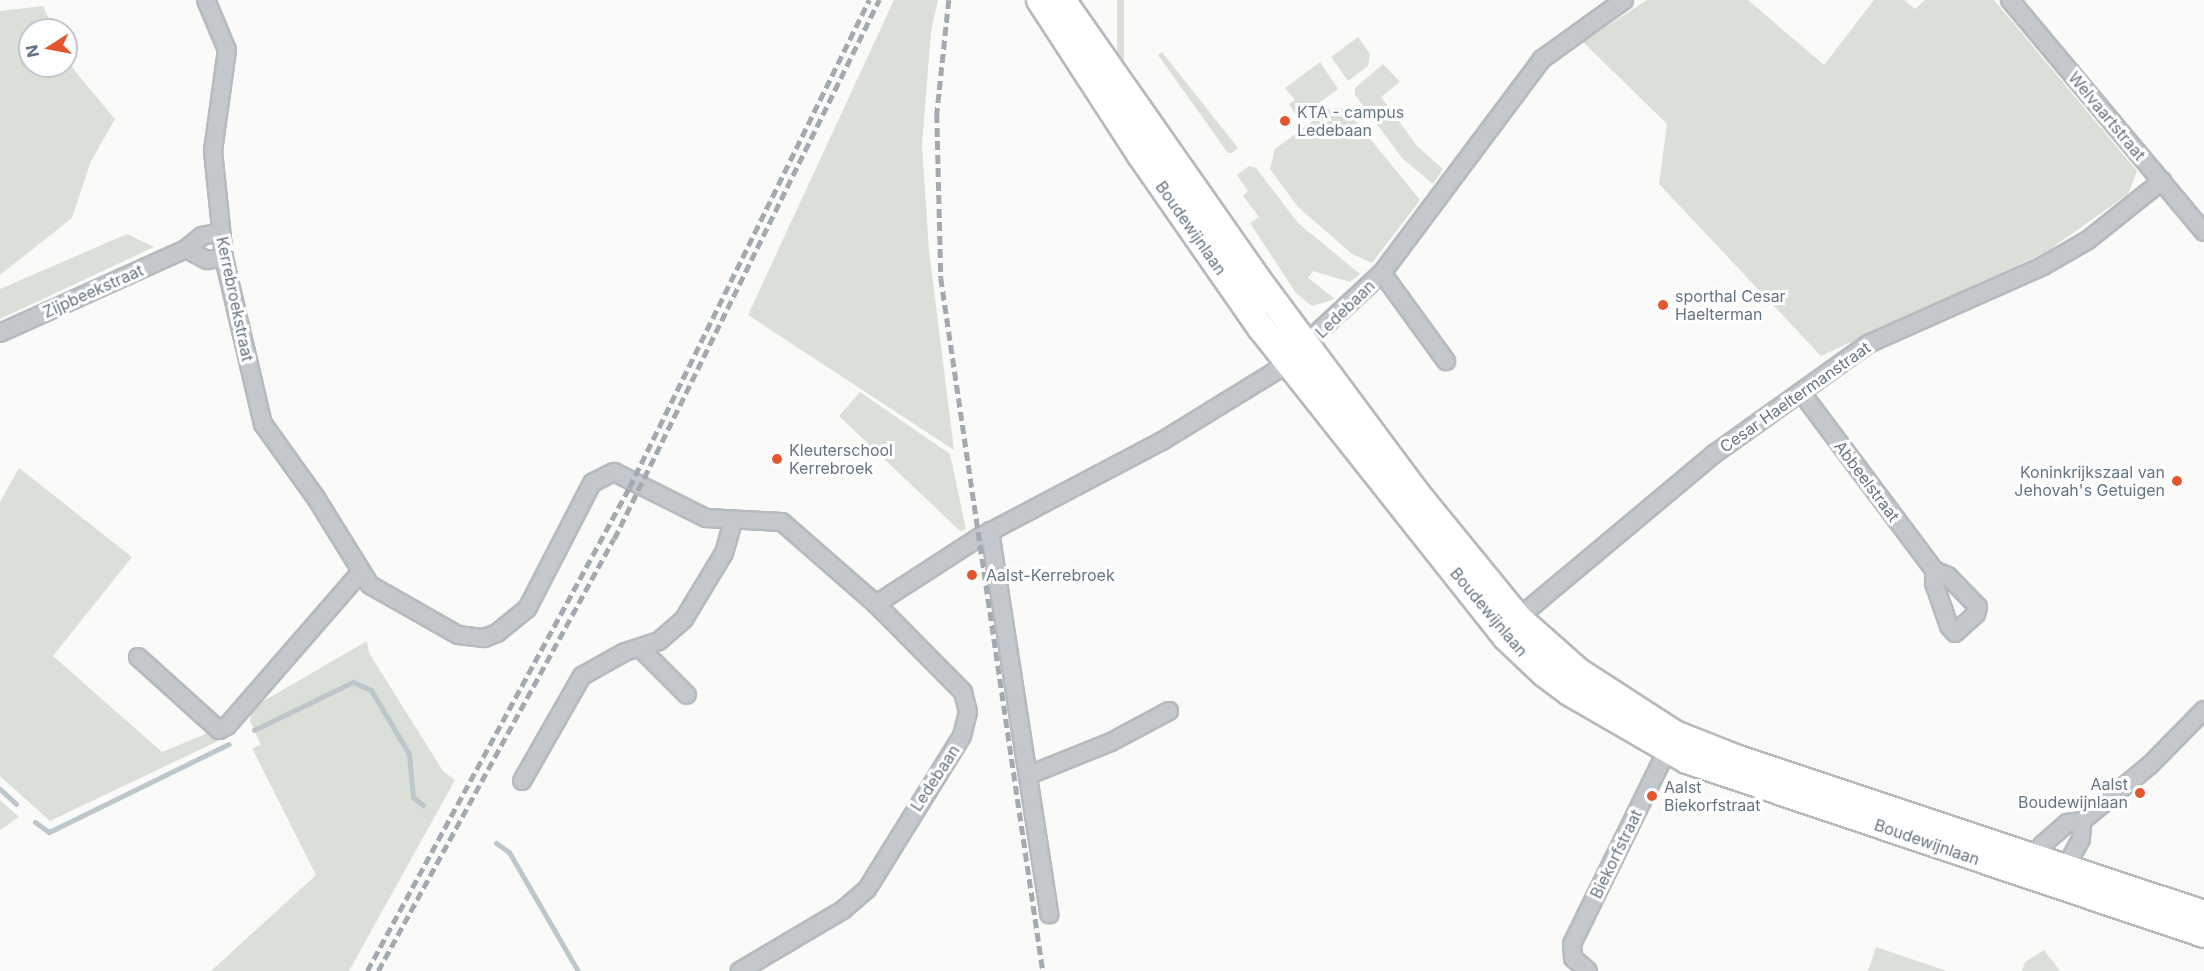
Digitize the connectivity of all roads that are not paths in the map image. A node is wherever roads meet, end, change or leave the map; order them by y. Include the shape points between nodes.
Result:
1 (206, 0) edge
2 (1040, 0) edge
3 (1062, 0) edge
4 (2010, 0) edge
5 (1614, 3) edge
6 (2162, 181) junction
7 (221, 232) junction
8 (2204, 232) edge
9 (186, 249) junction
10 (224, 258) junction
11 (1382, 273) junction
12 (0, 333) edge
13 (1307, 344) junction
14 (1287, 361) junction
15 (1446, 362) dead end
16 (1801, 392) junction
17 (733, 521) junction
18 (990, 531) junction
19 (1934, 570) dead end
20 (361, 572) junction
21 (876, 604) junction
22 (1518, 618) junction
23 (640, 648) junction
24 (138, 657) dead end
25 (687, 695) dead end
26 (2204, 710) edge
27 (1168, 711) dead end
28 (1671, 742) junction
29 (1029, 775) junction
30 (522, 781) dead end
31 (2082, 821) junction
32 (2036, 857) junction
33 (2061, 876) junction
34 (1049, 914) dead end
35 (2204, 914) edge
36 (2204, 934) edge
37 (740, 971) edge
38 (1588, 971) edge

1 - 7 street, Kerrebroekstraat via 227,50 213,151
2 - 14 main road, Boudewijnlaan via 1117,120
3 - 13 main road, Boudewijnlaan
4 - 6 street, Welvaartstraat
5 - 11 street, Ledebaan via 1526,77
6 - 8 street, Welvaartstraat
6 - 16 street, Cesar Haeltermanstraat via 2088,240 2043,266 1868,344
7 - 9 street, Zijpbeekstraat via 202,236
7 - 10 street, Kerrebroekstraat
9 - 10 street via 207,260
9 - 12 street, Zijpbeekstraat
10 - 20 street, Kerrebroekstraat via 263,424
11 - 13 street, Ledebaan
11 - 15 street
13 - 14 street, Ledebaan
13 - 22 main road, Boudewijnlaan via 1424,503
14 - 18 street, Ledebaan via 1196,421
14 - 28 main road, Boudewijnlaan via 1520,651 1569,692
16 - 19 street, Abbeelstraat
16 - 22 street, Cesar Haeltermanstraat via 1714,454
17 - 20 street, Kerrebroekstraat via 706,518 624,475 606,473 592,483 527,609 512,624 484,638 458,636 384,596
17 - 21 street, Kerrebroekstraat via 782,522
17 - 23 street via 724,553 684,619 668,635
18 - 21 street, Ledebaan
18 - 29 street
20 - 24 street via 227,726 219,730
21 - 37 street, Ledebaan via 963,692 968,712 962,736 867,889 843,910
22 - 28 main road, Boudewijnlaan via 1579,672
23 - 25 street
23 - 30 street via 582,676
26 - 31 street via 2150,765
27 - 29 street via 1112,742
28 - 32 main road, Boudewijnlaan
28 - 33 main road, Boudewijnlaan
28 - 38 street, Biekorfstraat via 1572,944 1573,958
29 - 34 street
31 - 32 street via 2067,822 2042,844
31 - 33 street via 2081,839
32 - 33 main road, Boudewijnlaan
33 - 35 main road, Boudewijnlaan
33 - 36 main road, Boudewijnlaan

